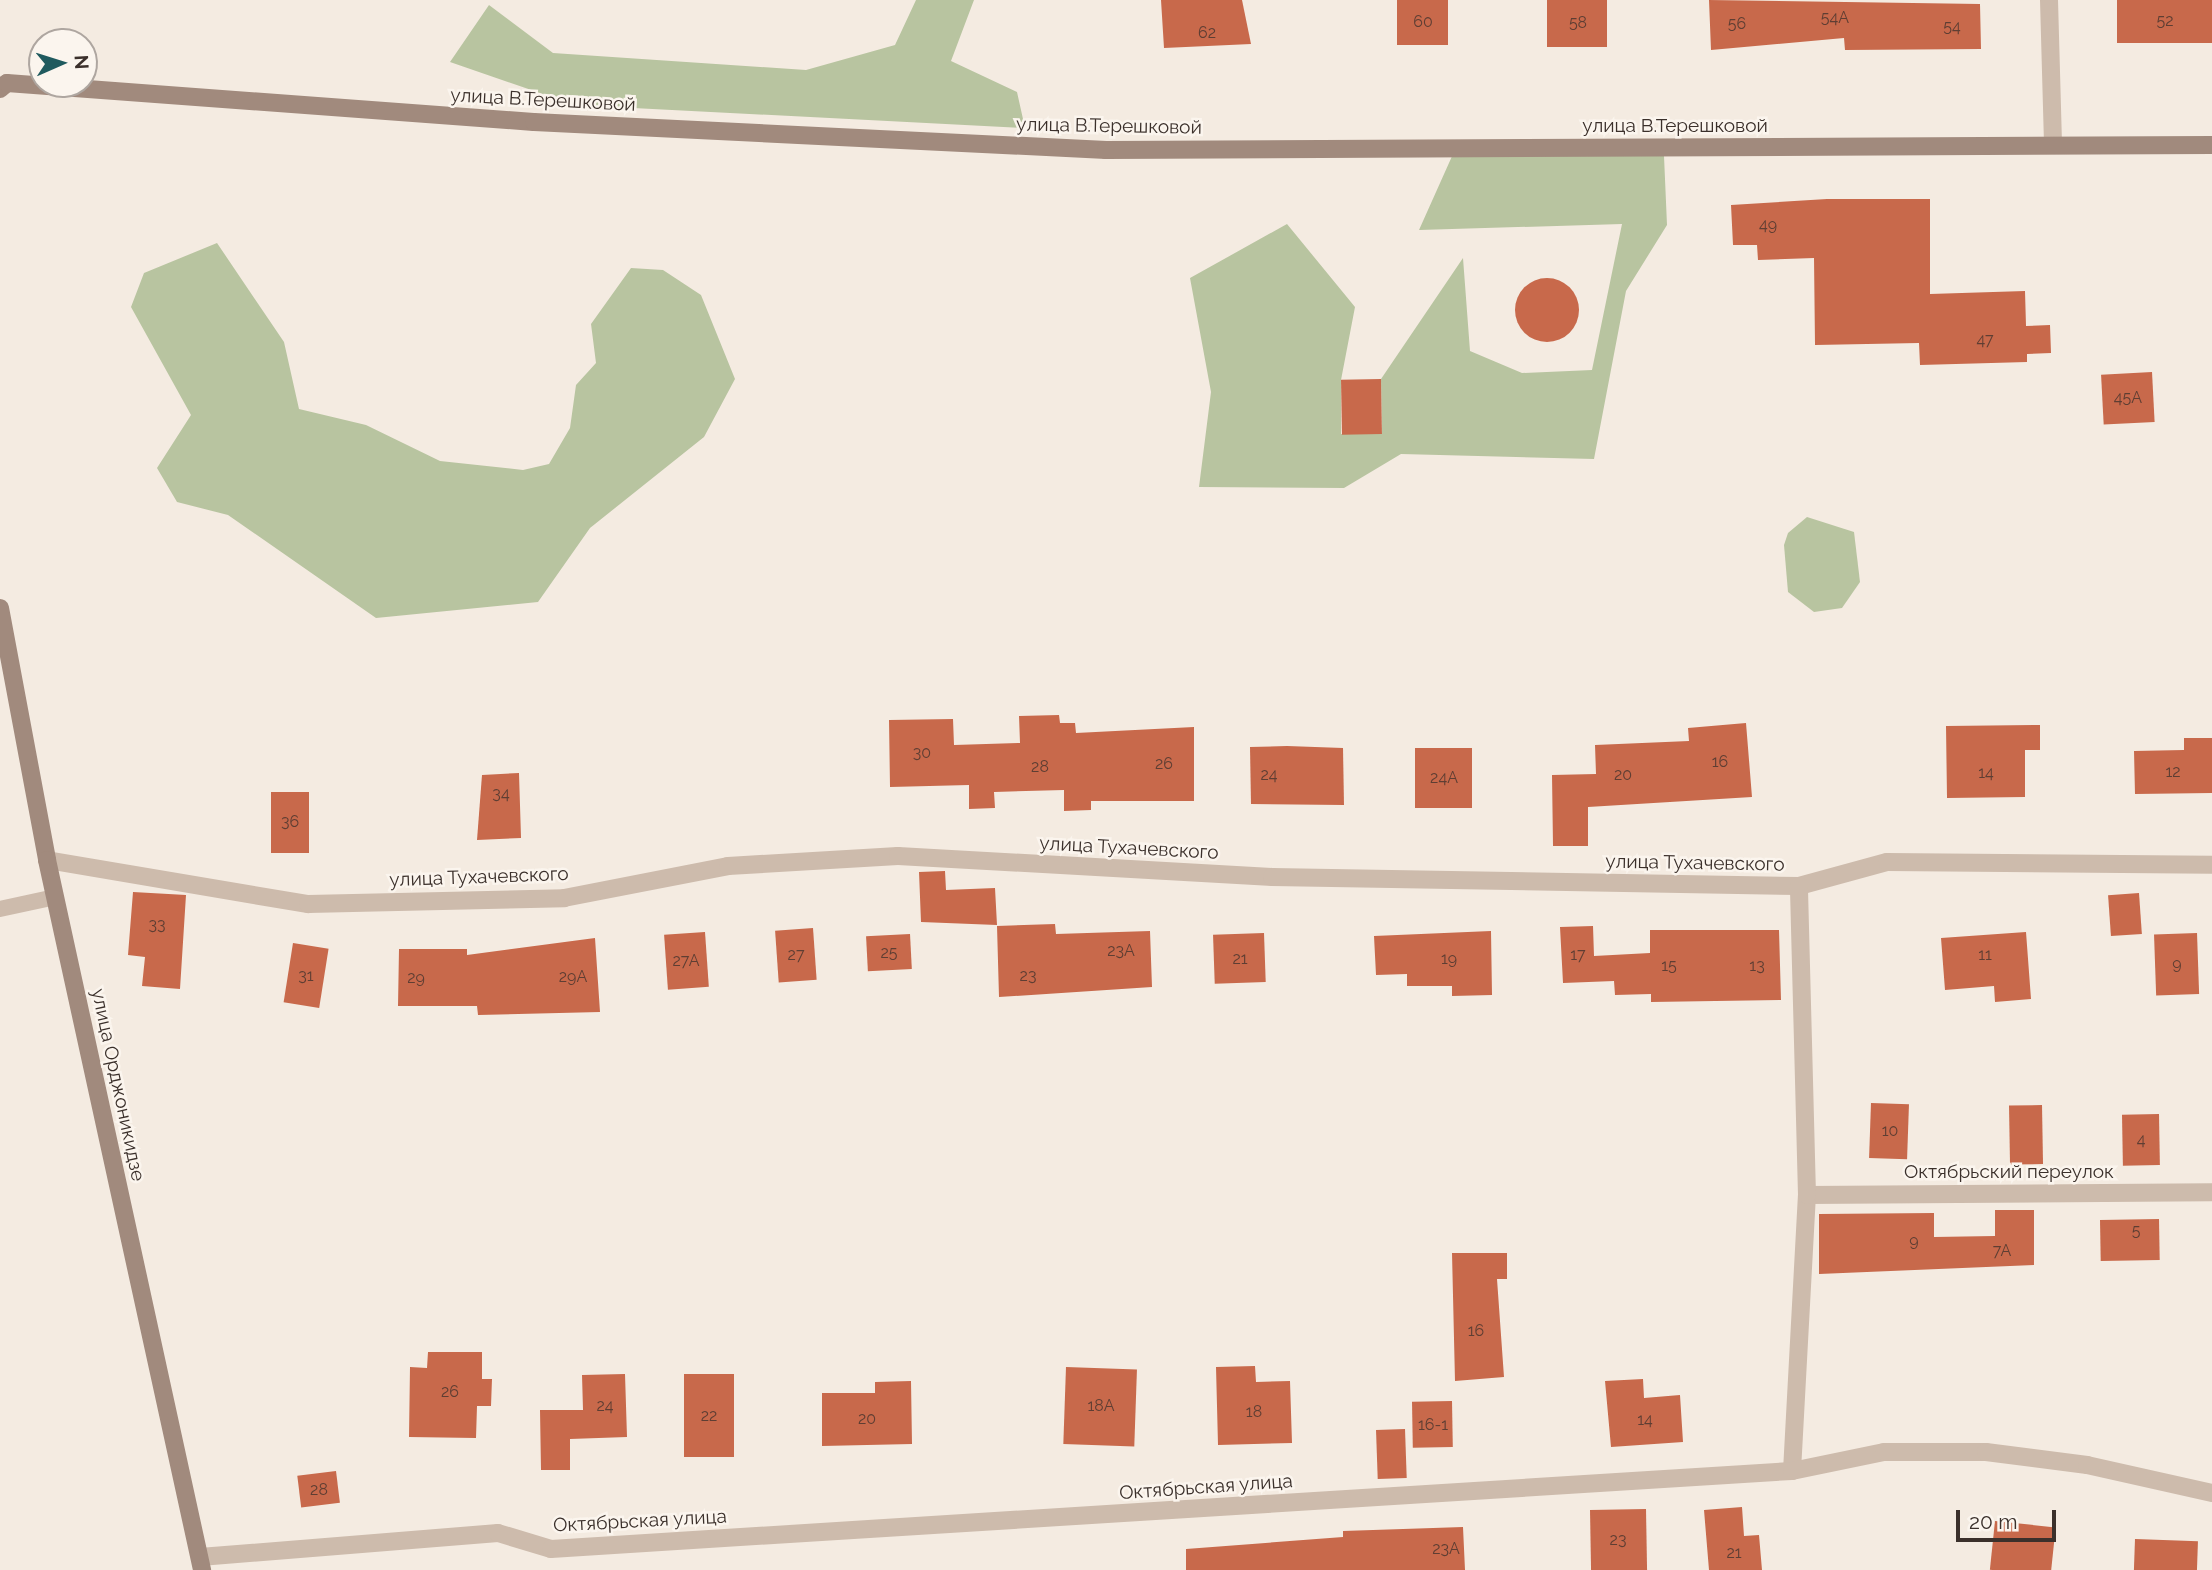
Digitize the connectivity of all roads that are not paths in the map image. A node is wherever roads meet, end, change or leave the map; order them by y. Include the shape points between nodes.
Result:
1 (2049, 0) edge
2 (2, 83) edge
3 (2053, 144) junction
4 (2212, 145) edge
5 (0, 608) edge
6 (47, 860) junction
7 (2212, 865) edge
8 (1799, 886) junction
9 (55, 898) junction
10 (0, 909) edge
11 (2212, 1192) edge
12 (1807, 1195) junction
13 (1792, 1471) junction
14 (2212, 1493) edge
15 (201, 1564) edge

1 - 3 street
2 - 3 main road, улица В.Терешковой via 534,122 1106,150
3 - 4 main road, улица В.Терешковой
5 - 6 main road, улица Орджоникидзе
6 - 8 street, улица Тухачевского via 308,904 564,898 728,866 898,856 1272,877
6 - 9 main road, улица Орджоникидзе
7 - 8 street, улица Тухачевского via 1887,862
8 - 12 street
9 - 10 lane
9 - 15 main road, улица Орджоникидзе
11 - 12 street, Октябрьский переулок
12 - 13 street
13 - 14 street, Октябрьская улица via 1884,1452 1986,1452 2087,1465
13 - 15 street, Октябрьская улица via 551,1549 498,1533

